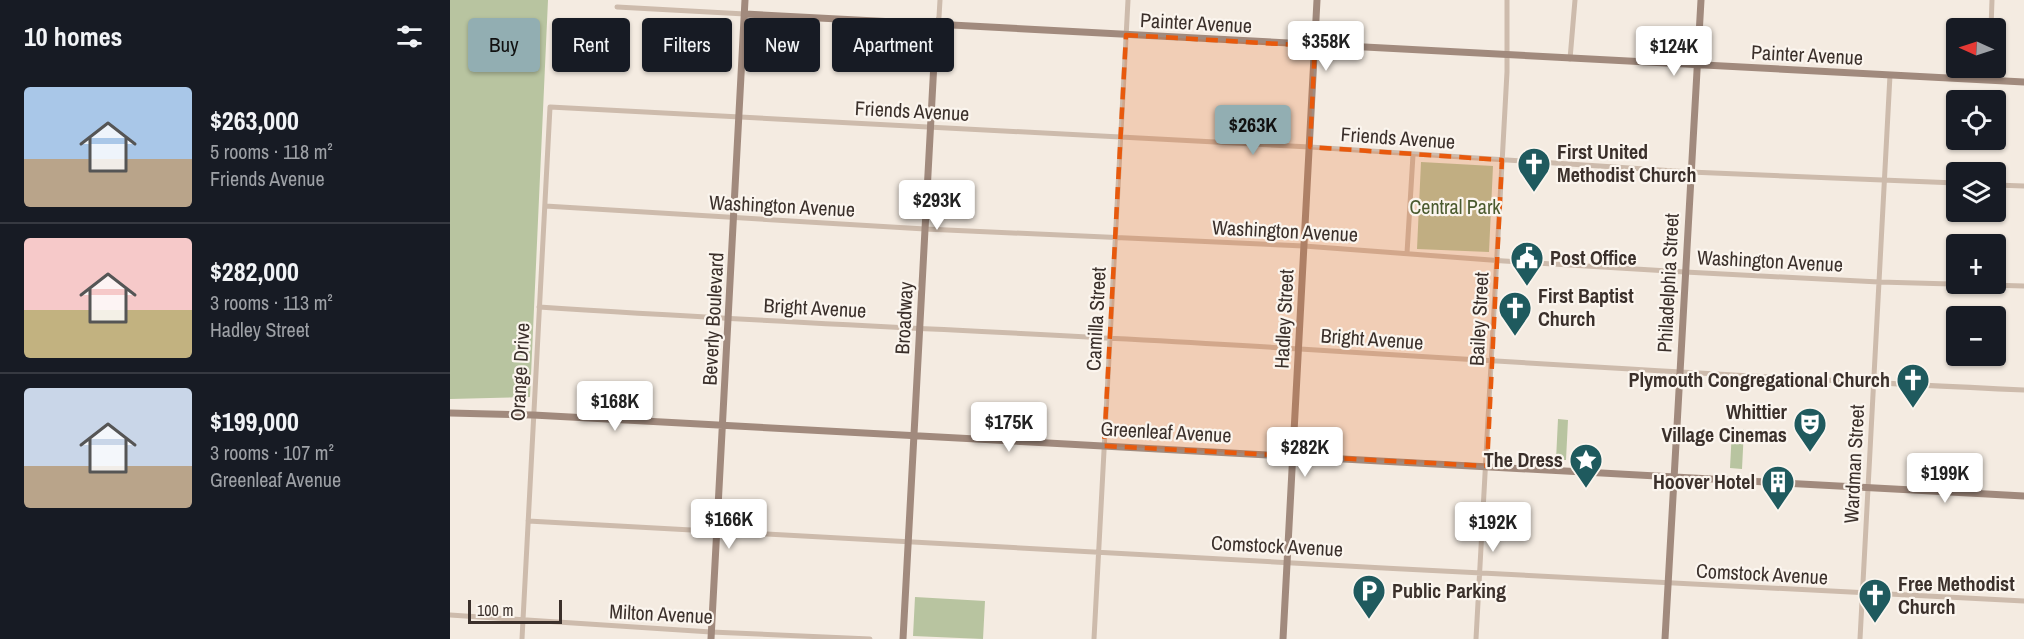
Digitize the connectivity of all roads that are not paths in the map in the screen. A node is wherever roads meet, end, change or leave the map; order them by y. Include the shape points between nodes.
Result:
1 (745, 0) edge
2 (940, 0) edge
3 (1128, 0) edge
4 (1317, 0) edge
5 (1507, 0) edge
6 (1575, 0) edge
7 (1701, 0) edge
8 (1992, 0) edge
9 (617, 7) dead end
10 (745, 14) junction
11 (939, 18) edge
12 (1991, 18) edge
13 (832, 19) edge
14 (954, 26) edge
15 (1126, 35) junction
16 (1315, 46) junction
17 (1507, 56) junction
18 (1570, 59) junction
19 (1696, 65) junction
20 (933, 72) edge
21 (1890, 75) junction
22 (1988, 80) joint
23 (2024, 82) edge
24 (550, 107) joint
25 (740, 117) junction
26 (930, 127) junction
27 (1121, 137) junction
28 (1310, 147) junction
29 (1413, 155) junction
30 (1502, 160) junction
31 (1690, 172) junction
32 (1884, 180) junction
33 (1946, 183) edge
34 (2006, 185) edge
35 (2024, 186) edge
36 (544, 206) junction
37 (735, 218) junction
38 (925, 229) junction
39 (1115, 238) junction
40 (1304, 246) junction
41 (1407, 253) junction
42 (1497, 260) junction
43 (1685, 272) junction
44 (1878, 282) junction
45 (2024, 286) edge
46 (539, 307) junction
47 (729, 320) junction
48 (920, 328) junction
49 (1110, 339) junction
50 (1299, 349) junction
51 (1492, 362) junction
52 (1680, 371) junction
53 (1873, 383) junction
54 (2024, 390) edge
55 (450, 413) edge
56 (533, 415) junction
57 (723, 426) junction
58 (914, 436) junction
59 (1104, 446) junction
60 (1294, 456) junction
61 (1487, 466) junction
62 (1674, 477) junction
63 (1867, 487) junction
64 (2024, 496) edge
65 (528, 521) junction
66 (718, 530) junction
67 (908, 541) junction
68 (1098, 551) junction
69 (1288, 562) junction
70 (1480, 574) junction
71 (1668, 584) junction
72 (1863, 594) junction
73 (2024, 601) edge
74 (450, 615) edge
75 (524, 619) junction
76 (711, 635) edge
77 (522, 639) edge
78 (870, 639) edge
79 (903, 639) edge
80 (1094, 639) edge
81 (1283, 639) edge
82 (1476, 639) edge
83 (1665, 639) edge
84 (1860, 639) edge

1 - 10 street, Beverly Boulevard
2 - 11 street, Broadway
3 - 15 street, Camilla Street
4 - 16 street, Hadley Street
5 - 17 street, Bailey Street
6 - 18 street
7 - 19 street, Philadelphia Street
8 - 12 street
9 - 10 street, Painter Avenue
10 - 13 street, Painter Avenue
10 - 25 street, Beverly Boulevard
14 - 15 street, Painter Avenue
15 - 16 street, Painter Avenue
15 - 27 street, Camilla Street
16 - 17 street, Painter Avenue
16 - 28 street, Hadley Street
17 - 18 street, Painter Avenue
17 - 30 street, Bailey Street
18 - 19 street, Painter Avenue
19 - 21 street, Painter Avenue
19 - 31 street, Philadelphia Street
20 - 26 street, Broadway
21 - 22 street, Painter Avenue
21 - 32 street, Wardman Street
22 - 23 street, Painter Avenue
24 - 25 street, Friends Avenue
24 - 36 street, Orange Drive
25 - 26 street, Friends Avenue
25 - 37 street, Beverly Boulevard
26 - 27 street, Friends Avenue
26 - 38 street, Broadway
27 - 28 street, Friends Avenue
27 - 39 street, Camilla Street
28 - 29 street, Friends Avenue
28 - 40 street, Hadley Street
29 - 30 street, Friends Avenue
29 - 41 street
30 - 31 street, Friends Avenue
30 - 42 street, Bailey Street
31 - 32 street, Friends Avenue
31 - 43 street, Philadelphia Street
32 - 33 street, Friends Avenue
32 - 44 street, Wardman Street
34 - 35 street
36 - 37 street, Washington Avenue
36 - 46 street, Orange Drive
37 - 38 street, Washington Avenue
37 - 47 street, Beverly Boulevard
38 - 39 street, Washington Avenue
38 - 48 street, Broadway
39 - 40 street, Washington Avenue
39 - 49 street, Camilla Street
40 - 41 street, Washington Avenue
40 - 50 street, Hadley Street
41 - 42 street, Washington Avenue
42 - 43 street, Washington Avenue
42 - 51 street, Bailey Street
43 - 44 street, Washington Avenue
43 - 52 street, Philadelphia Street
44 - 45 street, Washington Avenue
44 - 53 street, Wardman Street
46 - 47 street, Bright Avenue
46 - 56 street, Orange Drive
47 - 48 street, Bright Avenue
47 - 57 street, Beverly Boulevard
48 - 49 street, Bright Avenue
48 - 58 street, Broadway
49 - 50 street, Bright Avenue
49 - 59 street, Camilla Street
50 - 51 street, Bright Avenue
50 - 60 street, Hadley Street
51 - 52 street, Bright Avenue
51 - 61 street, Bailey Street
52 - 53 street, Bright Avenue
52 - 62 street, Philadelphia Street
53 - 54 street, Bright Avenue
53 - 63 street, Wardman Street
55 - 56 street, Greenleaf Avenue
56 - 57 street, Greenleaf Avenue
56 - 65 street, Orange Drive
57 - 58 street, Greenleaf Avenue
57 - 66 street, Beverly Boulevard
58 - 59 street, Greenleaf Avenue
58 - 67 street, Broadway
59 - 60 street, Greenleaf Avenue
59 - 68 street, Camilla Street
60 - 61 street, Greenleaf Avenue
60 - 69 street, Hadley Street
61 - 62 street, Greenleaf Avenue
61 - 70 street, Bailey Street
62 - 63 street, Greenleaf Avenue
62 - 71 street, Philadelphia Street
63 - 64 street, Greenleaf Avenue
63 - 72 street, Wardman Street
65 - 66 street, Comstock Avenue
65 - 75 street, Orange Drive
66 - 67 street, Comstock Avenue
66 - 76 street, Beverly Boulevard
67 - 68 street, Comstock Avenue
67 - 79 street, Broadway
68 - 69 street, Comstock Avenue
68 - 80 street, Camilla Street
69 - 70 street, Comstock Avenue
69 - 81 street, Hadley Street
70 - 71 street, Comstock Avenue
70 - 82 street, Bailey Street
71 - 72 street, Comstock Avenue
71 - 83 street, Philadelphia Street
72 - 73 street, Comstock Avenue
72 - 84 street, Wardman Street
74 - 75 street, Milton Avenue
75 - 76 street, Milton Avenue
75 - 77 street, Orange Drive
76 - 78 street, Milton Avenue

